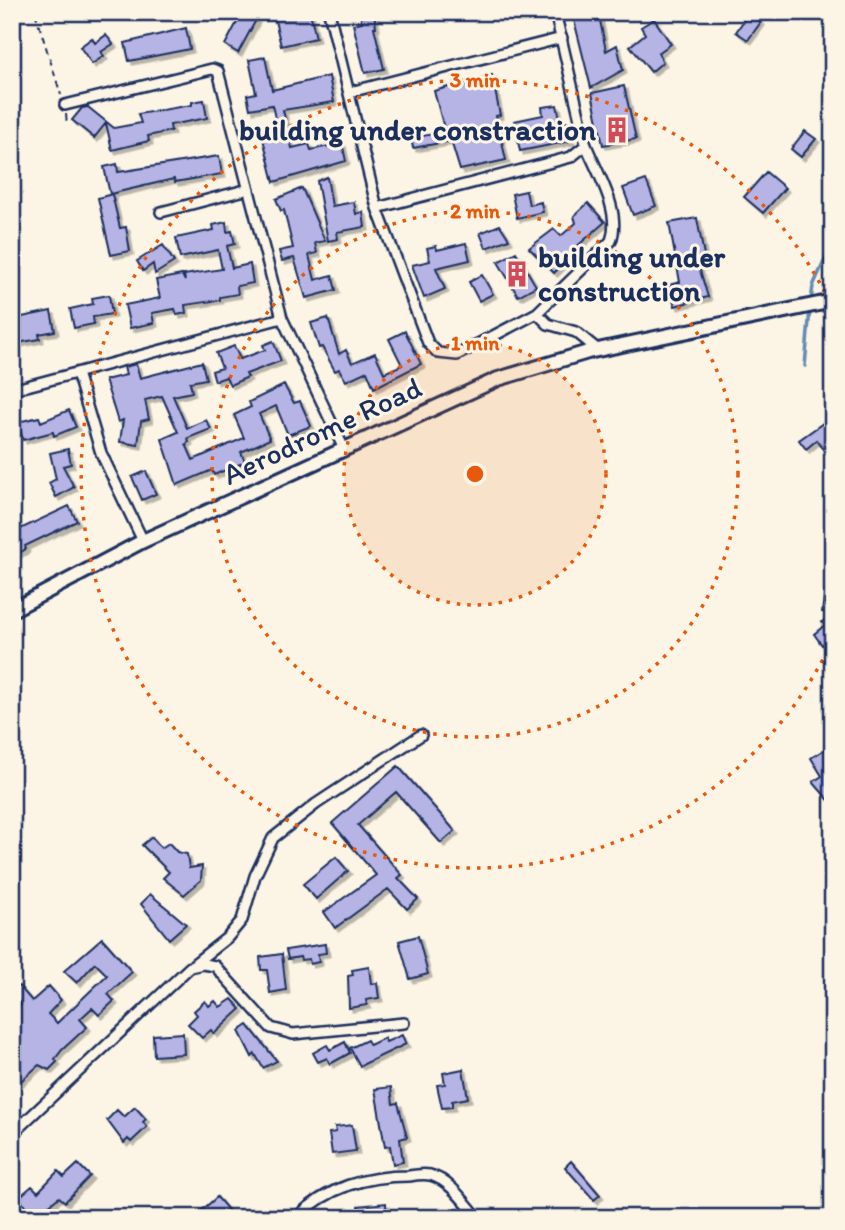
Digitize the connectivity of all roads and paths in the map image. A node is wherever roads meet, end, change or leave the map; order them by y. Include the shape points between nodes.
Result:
1 (35, 12) edge
2 (329, 12) edge
3 (555, 12) edge
4 (16, 13) edge
5 (12, 19) edge
6 (562, 38) junction
7 (350, 92) junction
8 (65, 105) junction
9 (67, 126) dead end
10 (586, 145) junction
11 (248, 189) junction
12 (377, 208) junction
13 (161, 212) dead end
14 (833, 301) edge
15 (537, 313) junction
16 (282, 318) junction
17 (598, 350) junction
18 (77, 373) junction
19 (12, 390) edge
20 (344, 449) junction
21 (143, 541) junction
22 (12, 610) edge
23 (421, 735) dead end
24 (190, 967) junction
25 (404, 1023) dead end
26 (12, 1134) edge
27 (296, 1218) edge
28 (478, 1218) edge

1 - 8 path
2 - 7 street
3 - 6 street
4 - 5 path
6 - 7 street
6 - 10 street
7 - 12 street
8 - 9 path
8 - 11 street via 218,71
10 - 12 street via 572,157
10 - 15 street via 616,227 611,241
11 - 13 street
11 - 16 street
12 - 15 street via 428,343 438,353 457,355
14 - 17 street, Aerodrome Road
15 - 17 street via 548,324 576,332
16 - 18 street
16 - 20 street
17 - 20 street, Aerodrome Road via 498,379
18 - 19 street
18 - 21 street via 101,453
20 - 21 street, Aerodrome Road
21 - 22 street, Aerodrome Road
23 - 24 street via 273,838 242,920
24 - 25 street via 215,966 271,1028 293,1034
24 - 26 street
27 - 28 street via 318,1198 347,1185 385,1176 430,1175 449,1186

